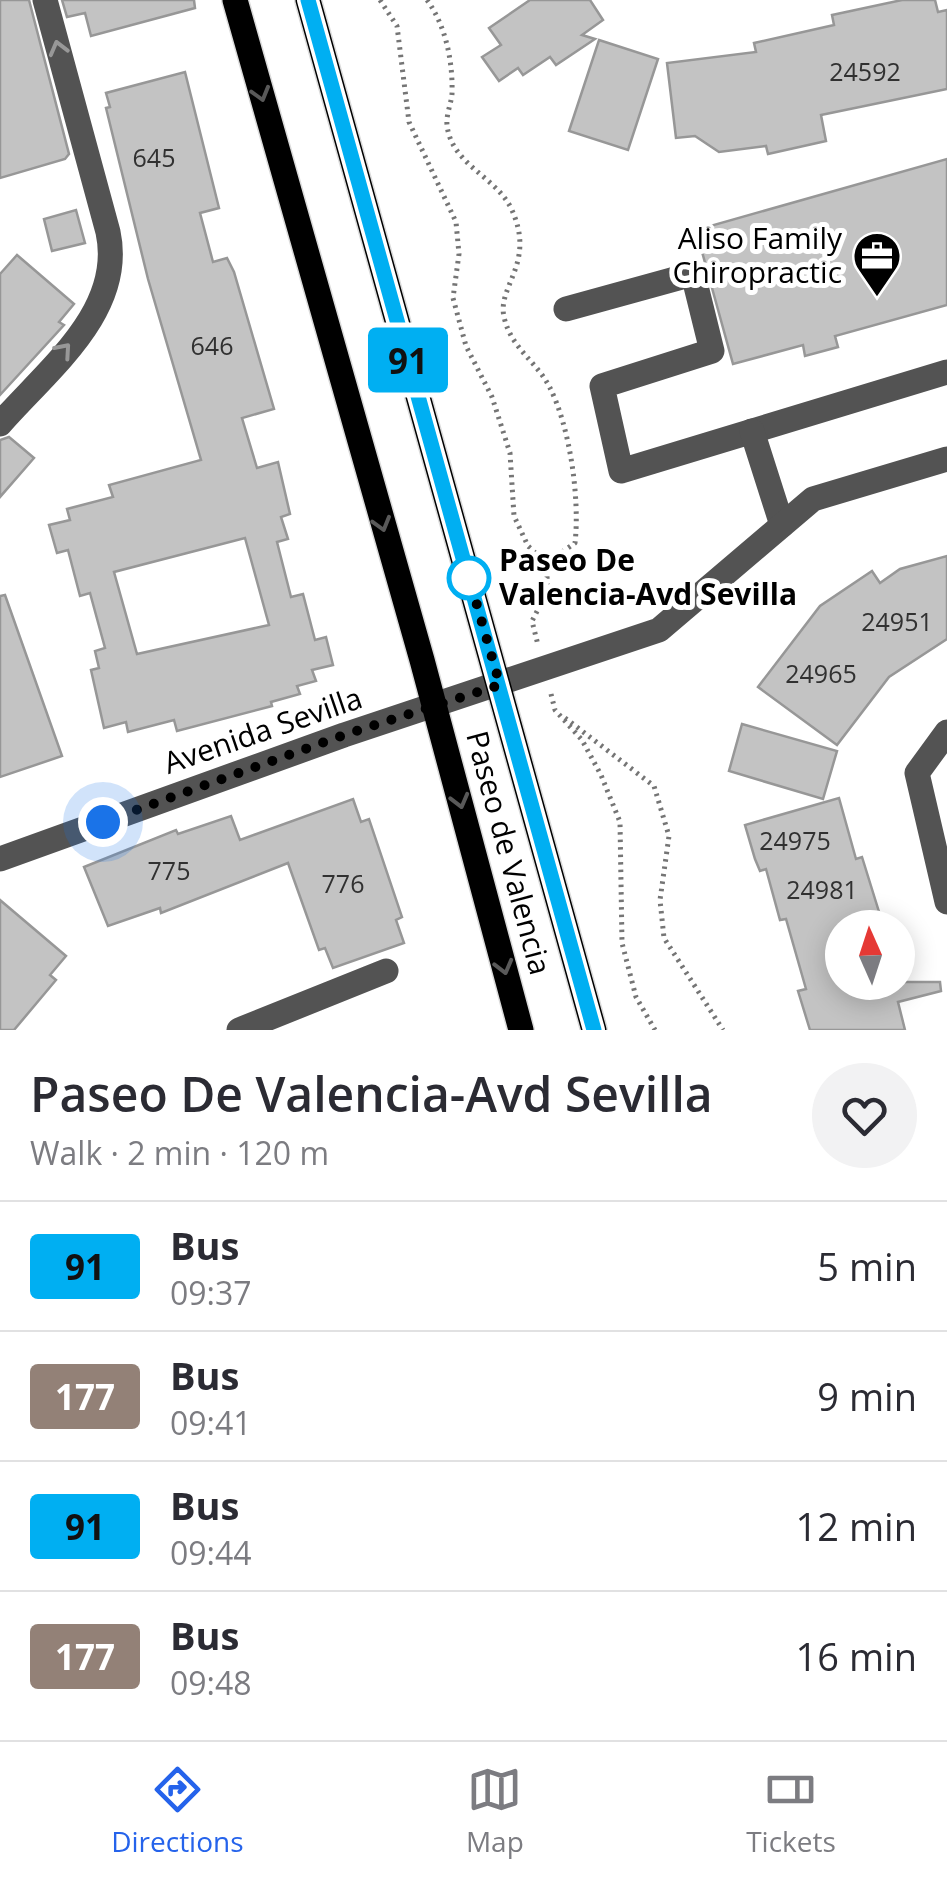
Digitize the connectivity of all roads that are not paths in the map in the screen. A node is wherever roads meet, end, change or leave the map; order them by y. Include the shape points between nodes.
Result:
1 (45, 0) edge
2 (235, 0) edge
3 (308, 0) edge
4 (566, 309) dead end
5 (945, 379) edge
6 (0, 424) edge
7 (752, 431) junction
8 (947, 459) edge
9 (782, 525) junction
10 (500, 685) junction
11 (435, 707) junction
12 (947, 732) edge
13 (0, 859) edge
14 (947, 902) edge
15 (386, 971) dead end
16 (239, 1030) edge
17 (521, 1030) edge
18 (594, 1030) edge

6 -> 1 street via 100,306 111,278 108,232
2 -> 11 main road, Paseo de Valencia
3 - 10 main road, Paseo de Valencia
4 - 7 street via 692,274 712,351 602,386 621,471
5 - 7 street
7 - 9 street
8 - 9 street, Avenida Sevilla via 813,499
9 - 10 street, Avenida Sevilla via 659,630
10 - 11 street, Avenida Sevilla
10 - 18 main road, Paseo de Valencia
11 - 13 street, Avenida Sevilla
11 -> 17 main road, Paseo de Valencia
12 - 14 street via 918,773
15 - 16 street

